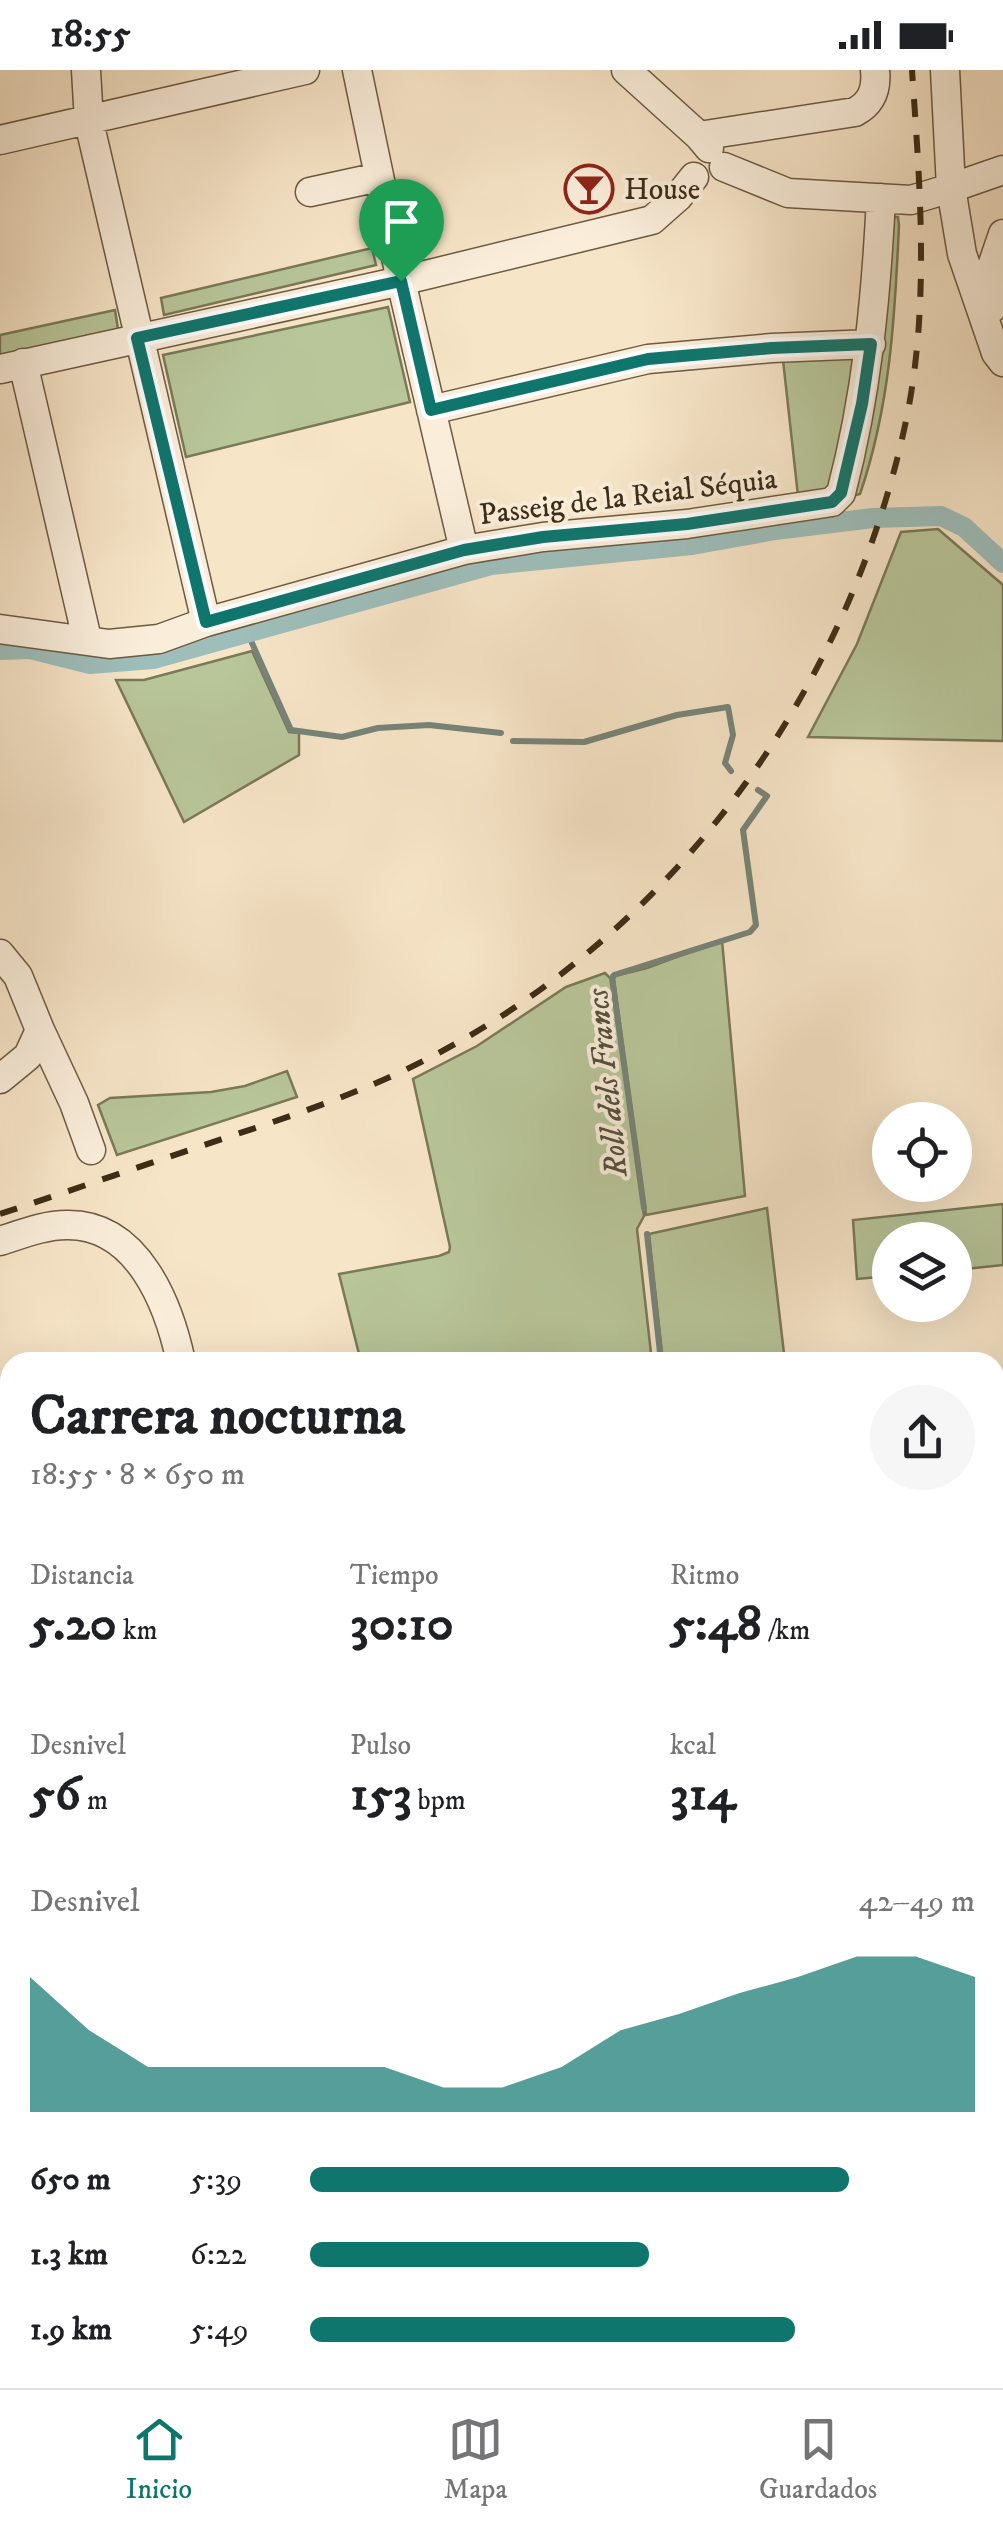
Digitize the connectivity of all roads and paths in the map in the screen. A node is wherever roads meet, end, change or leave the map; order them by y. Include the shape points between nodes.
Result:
1 (86, 70) edge
2 (305, 70) edge
3 (357, 70) edge
4 (626, 70) edge
5 (875, 70) edge
6 (945, 70) edge
7 (89, 122) junction
8 (0, 140) edge
9 (712, 152) junction
10 (1003, 170) edge
11 (379, 176) junction
12 (950, 188) junction
13 (310, 192) dead end
14 (881, 198) junction
15 (922, 198) junction
16 (955, 219) junction
17 (1003, 235) edge
18 (401, 281) junction
19 (137, 338) junction
20 (1003, 343) edge
21 (871, 344) junction
22 (1003, 362) edge
23 (12, 366) edge
24 (431, 410) junction
25 (464, 550) junction
26 (206, 622) junction
27 (0, 629) edge
28 (87, 639) junction
29 (0, 954) edge
30 (40, 1030) junction
31 (0, 1079) edge
32 (90, 1150) dead end
33 (0, 1242) edge
34 (176, 1352) edge

1 - 7 street
2 - 7 street
3 - 11 street
4 - 9 street
5 - 9 street via 866,107
6 - 12 street
7 - 8 street
7 - 19 street
9 - 14 street via 788,192
9 - 18 street via 721,177 713,184 694,177 652,220
10 - 12 street
11 - 13 street
11 - 18 street
12 - 15 street
12 - 16 street
14 - 15 street
14 - 21 street
15 - 16 street
16 - 17 street via 976,240
16 - 22 street
17 - 20 street via 988,288
18 - 19 street
18 - 24 street
19 - 23 street
19 - 26 street
21 - 24 street via 648,359
21 - 25 street, Passeig de la Reial Séquia via 841,493 832,502
23 - 28 street
24 - 25 street
25 - 26 street, Passeig de la Reial Séquia
26 - 28 street, Passeig de la Reial Séquia via 159,639
27 - 28 street, Passeig de la Reial Séquia
29 - 30 street via 18,976
30 - 31 street via 28,1056
30 - 32 street
33 - 34 street via 70,1224 124,1245 152,1282

